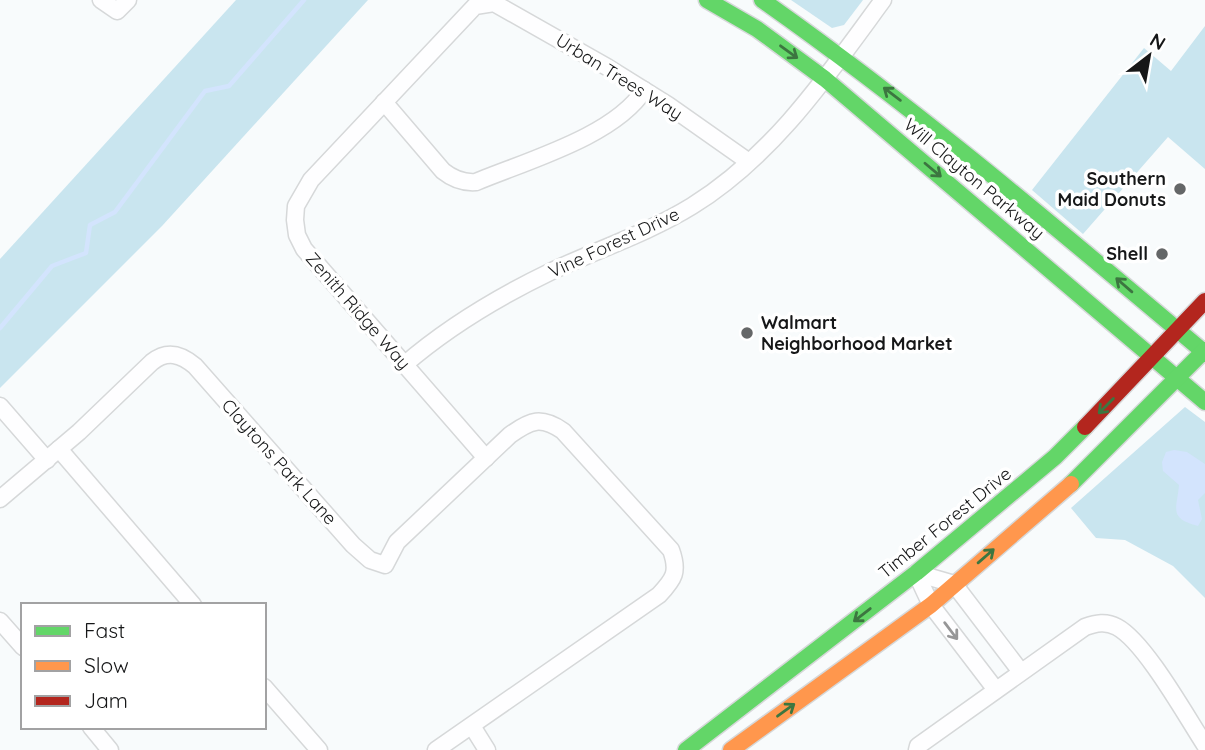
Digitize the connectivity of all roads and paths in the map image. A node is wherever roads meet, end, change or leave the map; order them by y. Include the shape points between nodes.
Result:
1 (102, 0) edge
2 (707, 0) edge
3 (762, 0) edge
4 (883, 0) edge
5 (484, 3) joint
6 (123, 5) edge
7 (842, 57) junction
8 (825, 79) junction
9 (644, 90) junction
10 (384, 102) junction
11 (749, 162) junction
12 (1205, 300) edge
13 (1177, 329) junction
14 (1204, 352) edge
15 (1153, 357) junction
16 (404, 365) junction
17 (1176, 378) junction
18 (1205, 402) edge
19 (0, 406) edge
20 (53, 454) junction
21 (485, 458) junction
22 (0, 499) edge
23 (916, 573) junction
24 (954, 584) junction
25 (191, 603) edge
26 (931, 605) junction
27 (0, 621) edge
28 (21, 646) edge
29 (1021, 671) junction
30 (266, 689) edge
31 (996, 690) junction
32 (472, 726) junction
33 (93, 729) edge
34 (1205, 745) edge
35 (110, 750) edge
36 (319, 750) edge
37 (436, 750) edge
38 (487, 750) edge
39 (686, 750) edge
40 (731, 750) edge
41 (917, 750) edge

1 - 6 street
2 -> 8 main road, Will Clayton Parkway via 757,29
3 - 7 main road, Will Clayton Parkway
4 - 7 street, Vine Forest Drive
5 - 9 street, Urban Trees Way via 504,6
5 - 10 street, Zenith Ridge Way via 475,6
7 - 8 street, Vine Forest Drive
13 -> 7 main road, Will Clayton Parkway via 993,175
8 - 11 street, Vine Forest Drive via 785,128
8 -> 15 main road, Will Clayton Parkway
9 - 10 street via 617,119 569,144 467,183 443,171
9 - 11 street, Urban Trees Way
10 - 16 street, Zenith Ridge Way via 311,180 296,206 295,220 297,235 314,263
11 - 16 street, Vine Forest Drive via 693,206 640,235 554,270 476,311
12 - 13 main road, Timber Forest Drive
13 - 14 main road, Will Clayton Parkway
13 - 15 main road, Timber Forest Drive
14 - 17 main road
15 - 17 main road, Will Clayton Parkway
15 -> 23 main road, Timber Forest Drive via 1055,457
16 - 21 street, Zenith Ridge Way
17 - 18 main road, Will Clayton Parkway
24 -> 17 main road via 1078,477
19 - 20 street
20 - 21 street, Claytons Park Lane via 158,358 176,355 195,366 363,555 385,565 397,542
20 - 22 street
20 - 25 street
21 - 32 street via 527,424 547,422 563,431 671,550 676,564 673,580 659,595
23 - 24 street
23 - 26 street
23 -> 39 main road, Timber Forest Drive
24 - 26 main road
24 - 29 street
26 -> 31 street
40 -> 26 main road
27 - 28 street
29 - 31 street
29 - 34 street via 1085,627 1098,622 1117,627 1155,667
30 - 36 street
31 - 41 street
32 - 37 street
32 - 38 street
33 - 35 street

